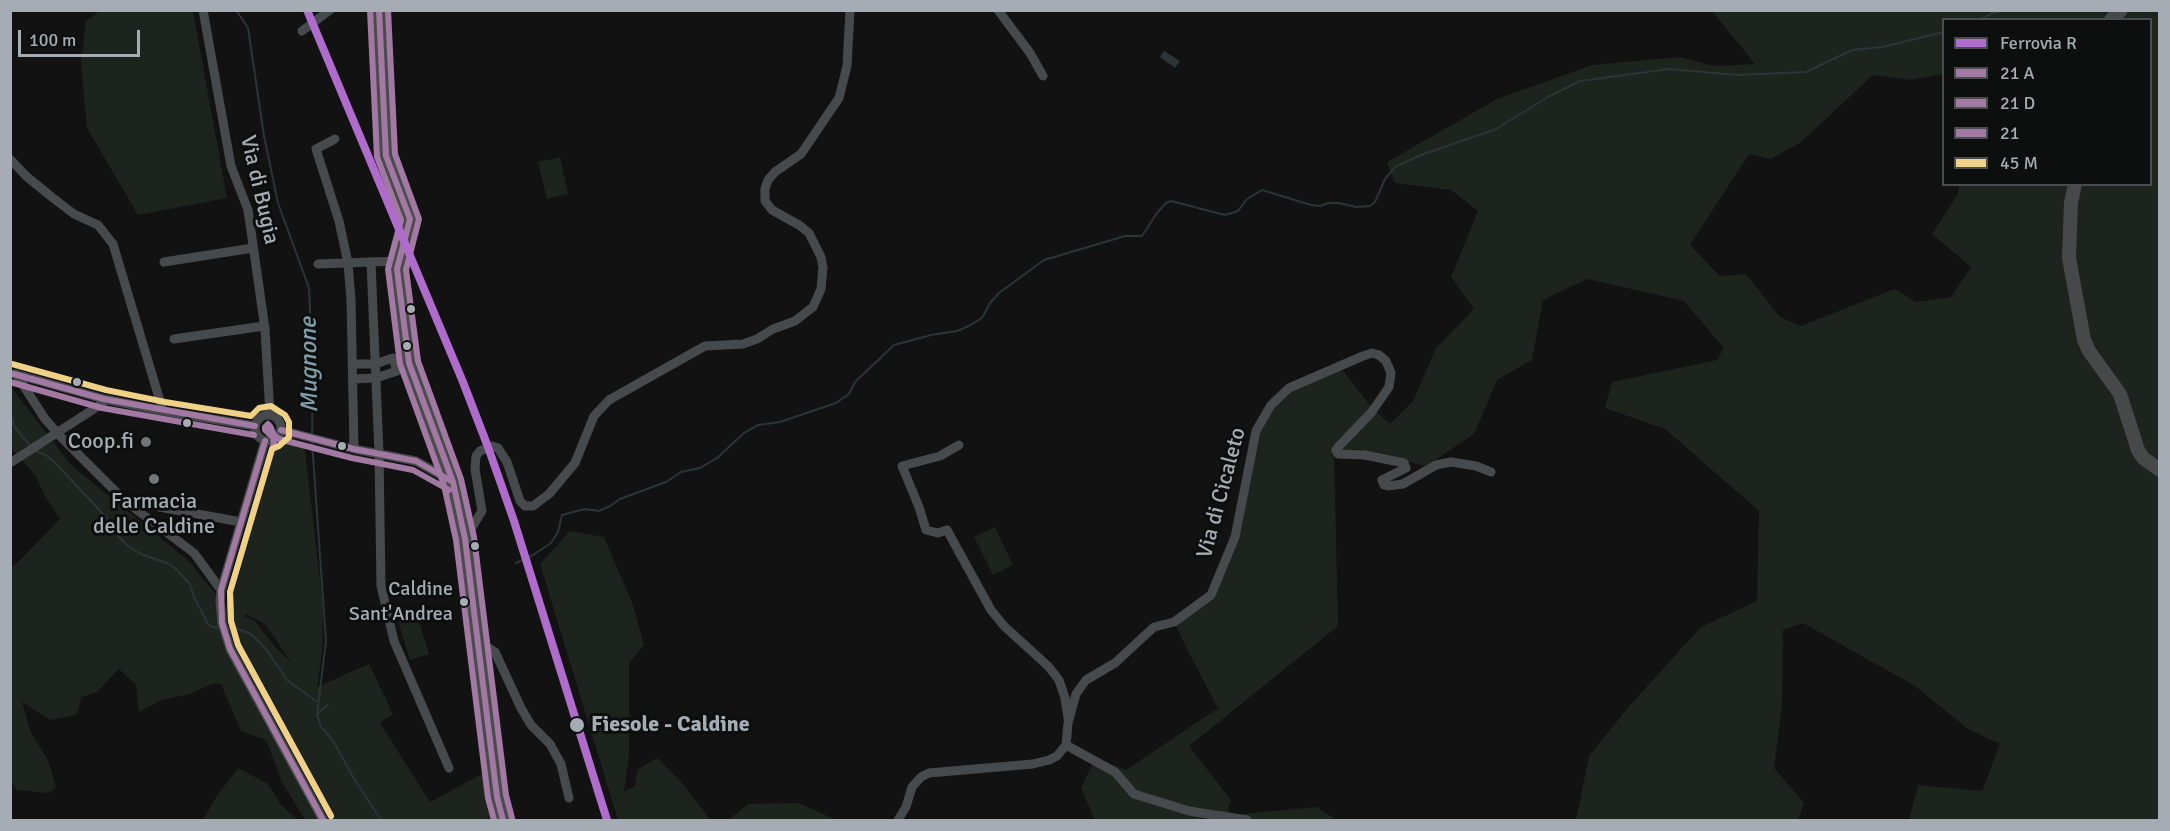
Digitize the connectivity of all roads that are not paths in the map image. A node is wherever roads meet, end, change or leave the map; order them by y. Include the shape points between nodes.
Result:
1 (203, 10) edge
2 (330, 10) edge
3 (379, 10) edge
4 (850, 10) edge
5 (998, 10) edge
6 (302, 31) dead end
7 (1043, 76) dead end
8 (335, 139) dead end
9 (10, 159) edge
10 (2075, 186) edge
11 (253, 248) junction
12 (398, 261) junction
13 (164, 262) dead end
14 (371, 262) junction
15 (348, 263) junction
16 (318, 264) dead end
17 (264, 326) junction
18 (174, 339) dead end
19 (352, 364) junction
20 (375, 364) junction
21 (13, 374) edge
22 (376, 378) junction
23 (353, 380) junction
24 (104, 399) junction
25 (163, 411) junction
26 (270, 415) junction
27 (255, 426) junction
28 (281, 430) junction
29 (57, 433) junction
30 (265, 441) junction
31 (959, 445) dead end
32 (354, 449) junction
33 (379, 453) junction
34 (10, 463) edge
35 (2160, 470) edge
36 (1491, 472) dead end
37 (453, 482) junction
38 (124, 501) junction
39 (241, 522) junction
40 (465, 538) junction
41 (221, 590) junction
42 (478, 641) junction
43 (1068, 723) junction
44 (1066, 745) junction
45 (449, 768) dead end
46 (569, 798) dead end
47 (323, 820) edge
48 (504, 820) edge
49 (898, 820) edge
50 (1247, 820) edge

1 - 11 street, Via di Bugia via 231,166 248,210
2 - 6 street
3 - 12 main road via 386,156 410,219
4 - 40 street via 848,66 839,98 801,154 775,172 765,189 765,201 772,210 809,233 821,256 820,289 813,307 795,321 757,339 743,344 705,346 609,400 594,416 575,463 549,494 533,506 520,501 498,448 480,451 475,469 482,511
5 - 7 street
8 - 15 street via 316,149
9 - 25 street via 74,214 98,225 113,244
10 - 35 main road via 2069,258 2084,340 2120,394 2138,450
11 - 13 street
11 - 17 street, Via di Bugia
12 - 14 street
12 - 37 main road via 409,363
14 - 15 street
14 - 20 street
15 - 16 street
15 - 19 street
17 - 18 street
17 - 26 street, Via di Bugia
19 - 20 street
19 - 23 street
20 - 22 street
20 - 22 street via 393,358 397,371
21 - 24 street
21 - 29 street
22 - 23 street
22 - 33 street
23 - 32 street
24 - 25 street
24 - 29 street
25 - 27 street
26 - 27 street via 259,419
26 - 28 street via 278,420
27 - 30 street via 258,436
28 - 30 street via 274,439
28 - 32 street
29 - 34 street
29 - 38 street
30 - 39 street
31 - 43 street via 940,456 902,466 926,530 947,530 992,610 1059,680
32 - 33 street
33 - 37 street via 416,461
33 - 45 street via 381,586 394,641
36 - 43 street, Via di Cicaleto via 1471,465 1443,463 1410,481 1388,486 1382,480 1406,468 1404,463 1365,454 1338,454 1338,446 1371,413 1389,387 1391,373 1379,355 1363,356 1289,388 1271,405 1256,431 1234,537 1211,596 1174,622 1154,627 1114,663 1086,680 1076,694
37 - 40 main road
38 - 39 street
38 - 41 street via 194,554
39 - 41 street
40 - 42 main road
41 - 47 street via 223,628 230,649
42 - 46 street via 495,652 531,725 550,744 561,764
42 - 48 main road via 496,797
43 - 44 street, Via di Cicaleto
44 - 49 street via 1049,760 1033,764 929,773 912,787
44 - 50 street via 1115,772 1134,794 1189,811

